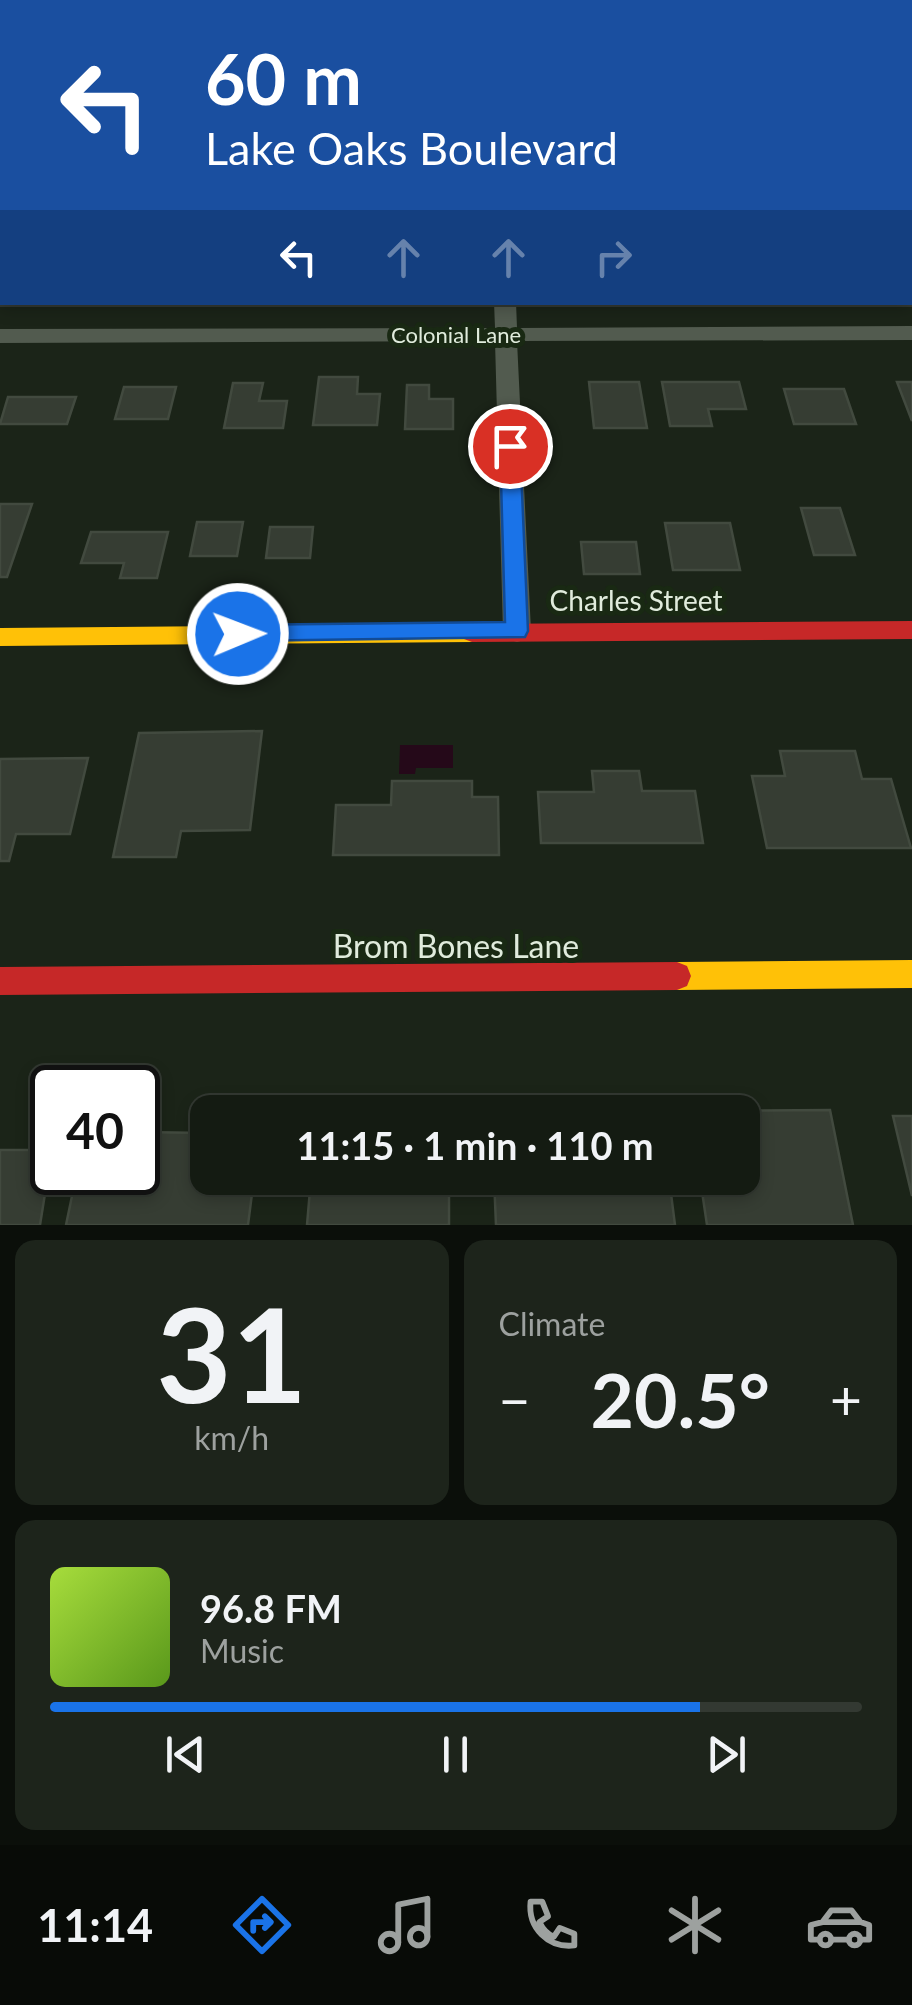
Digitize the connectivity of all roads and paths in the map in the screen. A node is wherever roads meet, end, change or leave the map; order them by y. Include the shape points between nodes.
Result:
1 (504, 305) edge
2 (912, 332) edge
3 (506, 334) junction
4 (0, 336) edge
5 (912, 630) edge
6 (517, 631) junction
7 (0, 637) edge
8 (912, 974) edge
9 (0, 981) edge

1 - 3 street
2 - 3 street, Colonial Lane
3 - 4 street, Colonial Lane
3 - 6 street
5 - 6 street, Charles Street
6 - 7 street, Charles Street
8 - 9 street, Brom Bones Lane

